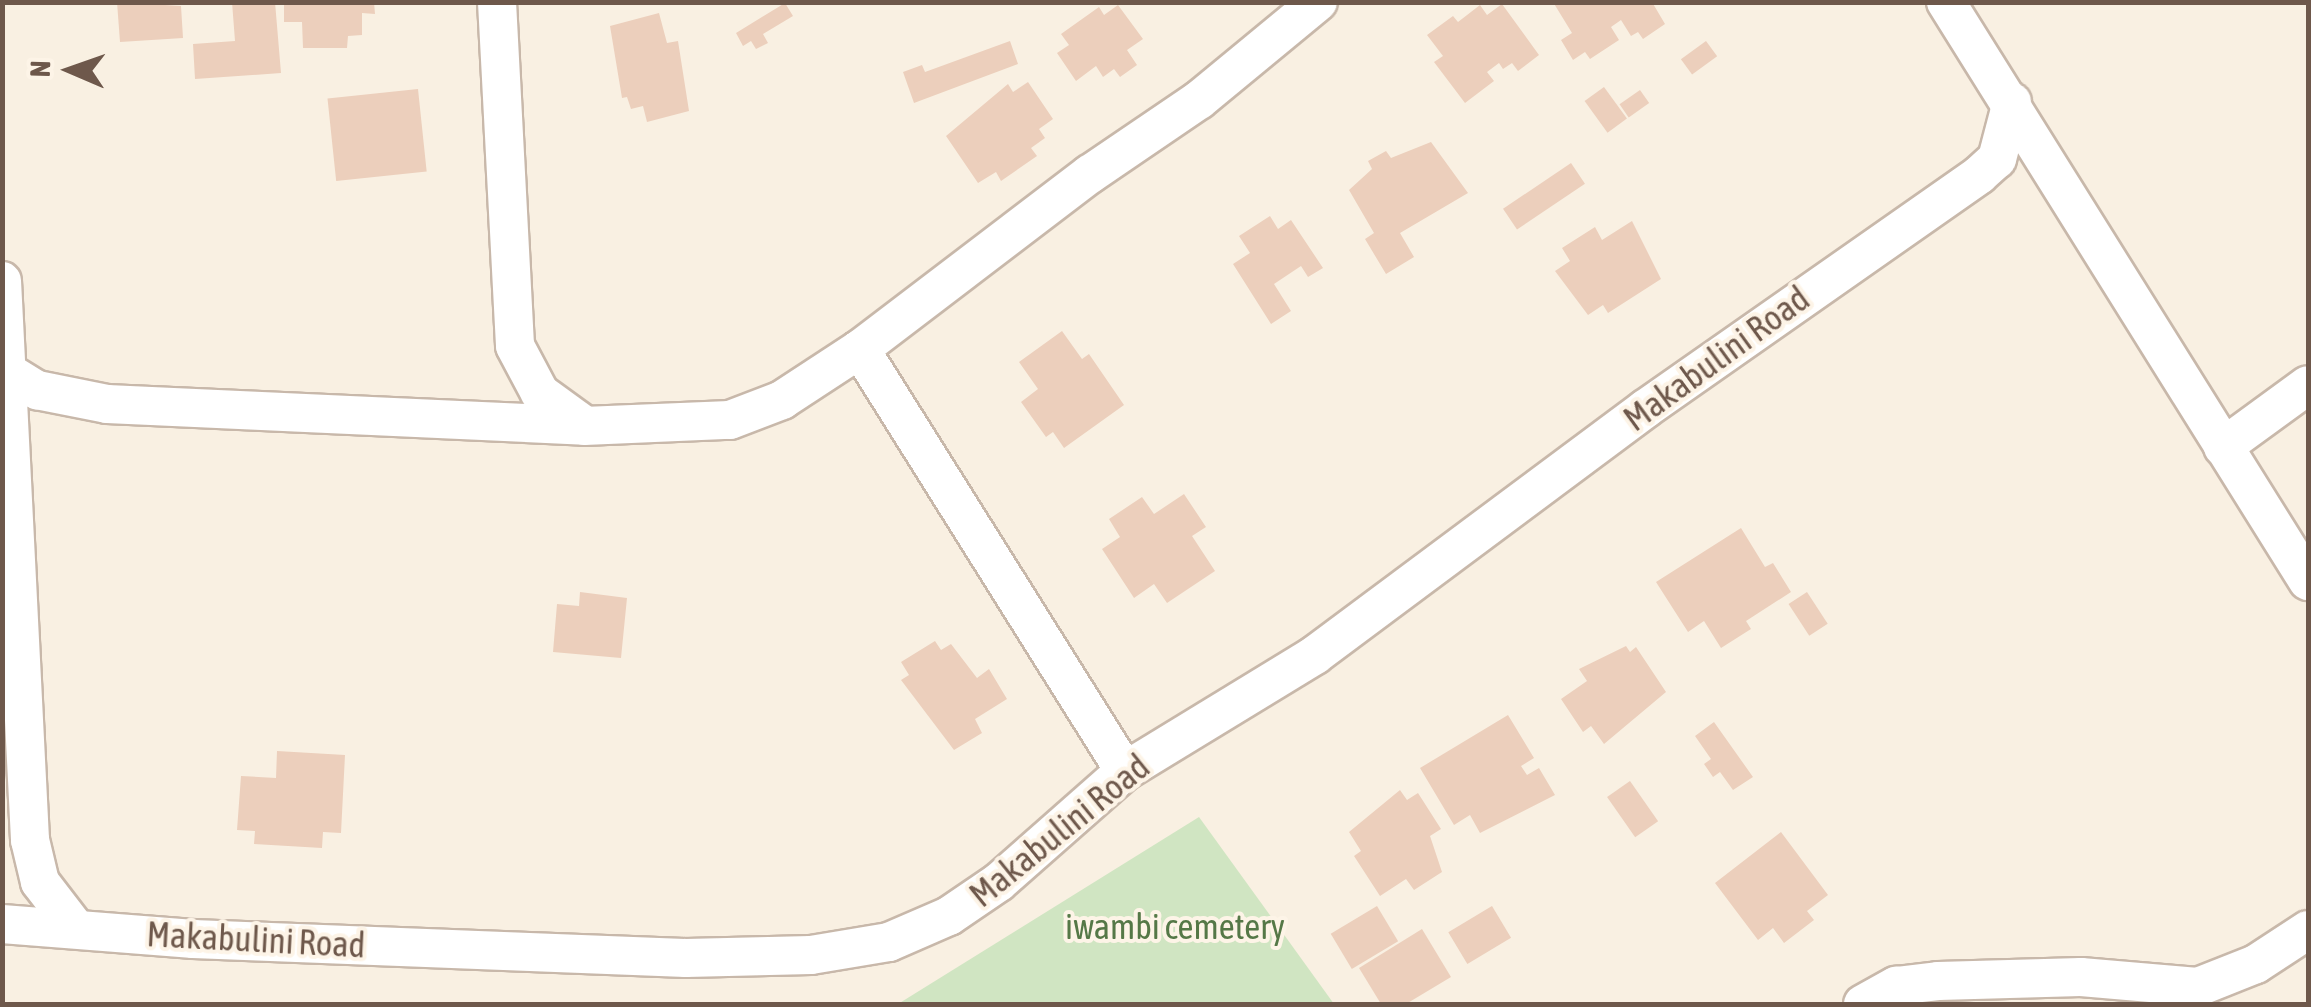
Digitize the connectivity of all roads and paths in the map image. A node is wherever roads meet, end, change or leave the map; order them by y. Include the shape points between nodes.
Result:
1 (497, 2) edge
2 (1318, 2) edge
3 (1946, 2) edge
4 (2012, 102) junction
5 (2, 281) edge
6 (860, 349) junction
7 (11, 374) junction
8 (2308, 385) edge
9 (584, 426) junction
10 (2224, 448) junction
11 (2308, 582) edge
12 (1125, 771) junction
13 (2, 924) edge
14 (76, 929) junction
15 (2308, 930) edge
16 (1863, 1004) edge

1 - 9 street via 516,346 540,393
2 - 6 street via 1199,100
3 - 4 street
4 - 10 street
4 - 12 street, Makabulini Road via 1997,159 1979,175 1644,409 1348,632
5 - 7 street
6 - 9 street via 782,400 730,420
6 - 12 street
7 - 9 street via 38,390 107,404
7 - 14 street via 30,840 40,882
8 - 10 street
10 - 11 street
12 - 14 street, Makabulini Road via 999,882 949,916 889,942 811,955 635,956
13 - 14 street, Makabulini Road
15 - 16 street via 2239,973 2198,988 2081,978 1938,981 1896,986

